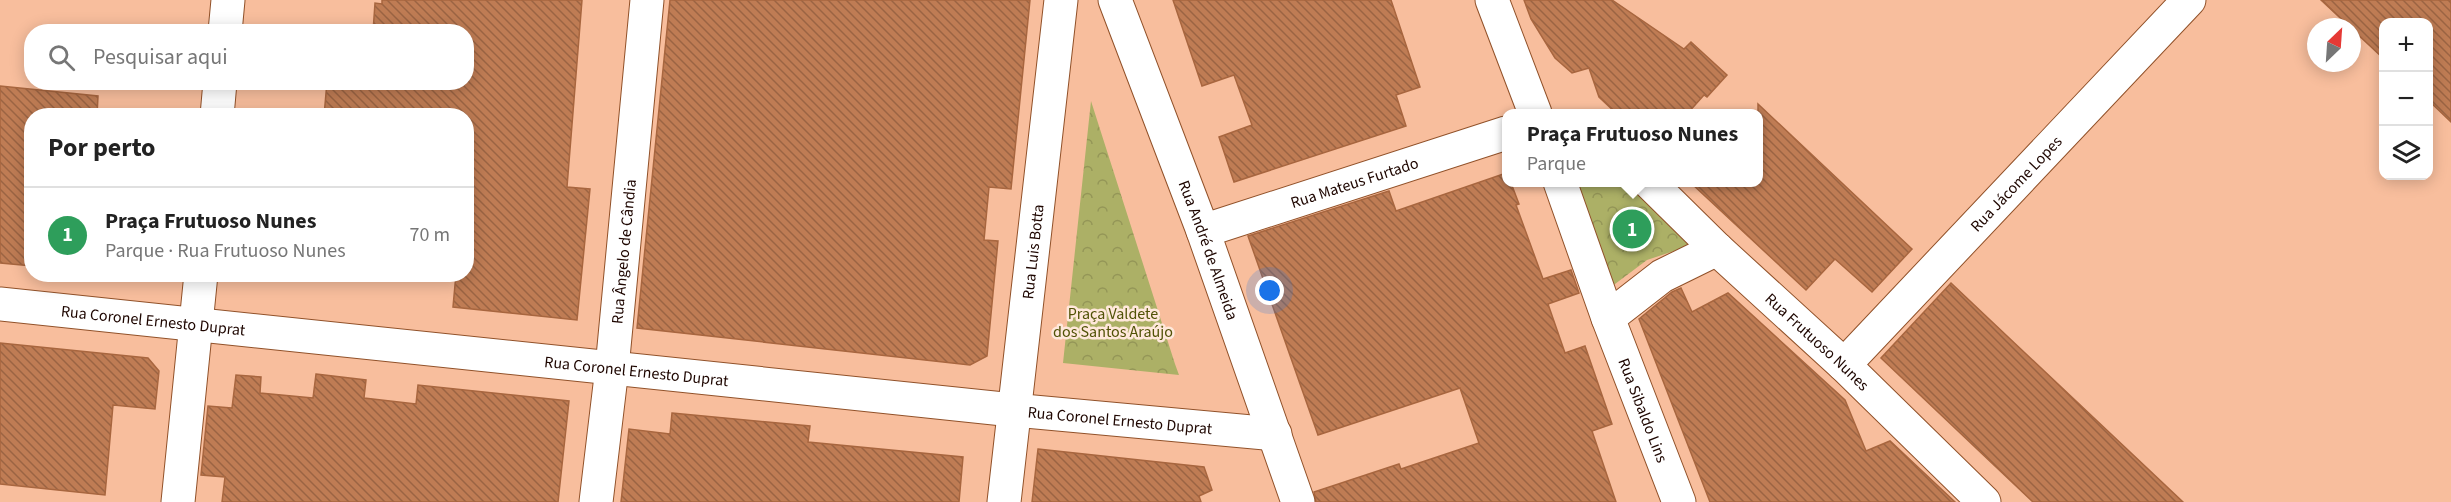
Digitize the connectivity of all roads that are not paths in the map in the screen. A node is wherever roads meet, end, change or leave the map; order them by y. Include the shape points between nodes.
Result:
1 (228, 0) edge
2 (647, 0) edge
3 (1061, 0) edge
4 (1115, 0) edge
5 (1492, 0) edge
6 (2188, 0) edge
7 (226, 24) edge
8 (219, 90) edge
9 (218, 108) edge
10 (1533, 109) edge
11 (1502, 134) edge
12 (1561, 187) edge
13 (1653, 187) edge
14 (1203, 231) junction
15 (1717, 249) junction
16 (200, 282) edge
17 (0, 304) edge
18 (1608, 318) junction
19 (196, 324) junction
20 (1844, 365) junction
21 (612, 368) junction
22 (1013, 410) junction
23 (1275, 434) junction
24 (178, 502) edge
25 (596, 502) edge
26 (1004, 502) edge
27 (1298, 502) edge
28 (1679, 502) edge
29 (1984, 502) edge

1 - 7 street
2 - 21 street, Rua Ângelo de Cândia
3 - 22 street, Rua Luis Botta
4 - 14 street, Rua André de Almeida
5 - 10 street
6 - 20 street, Rua Jácome Lopes
8 - 9 street
11 - 14 street, Rua Mateus Furtado
12 - 18 street, Rua Sibaldo Lins
13 - 15 street, Rua Frutuoso Nunes
14 - 23 street, Rua André de Almeida
15 - 18 street via 1662,276
15 - 20 street, Rua Frutuoso Nunes
16 - 19 street
17 - 19 street, Rua Coronel Ernesto Duprat
18 - 28 street, Rua Sibaldo Lins
19 - 21 street, Rua Coronel Ernesto Duprat
19 - 24 street
20 - 29 street, Rua Frutuoso Nunes
21 - 22 street, Rua Coronel Ernesto Duprat
21 - 25 street, Rua Ângelo de Cândia
22 - 23 street, Rua Coronel Ernesto Duprat
22 - 26 street, Rua Luis Botta
23 - 27 street, Rua André de Almeida

